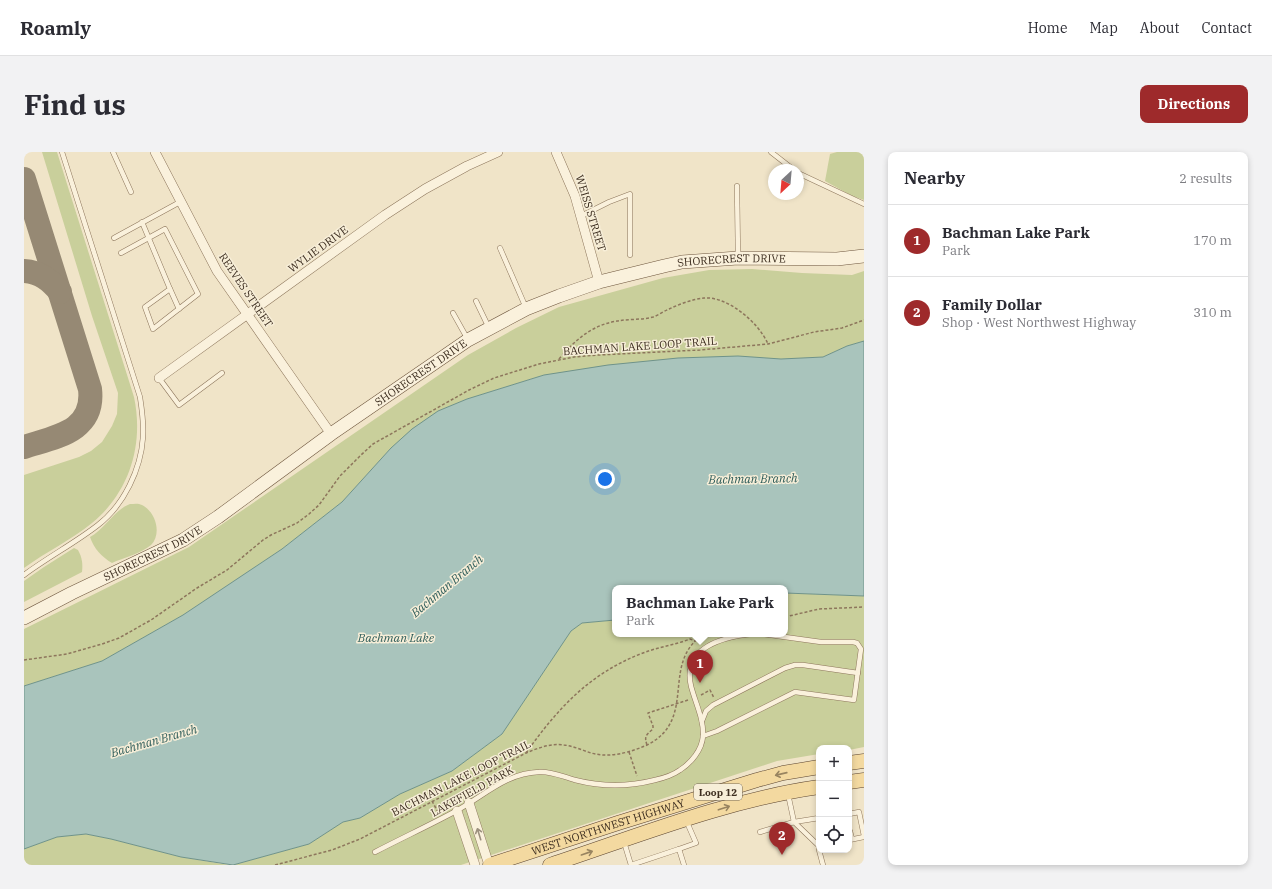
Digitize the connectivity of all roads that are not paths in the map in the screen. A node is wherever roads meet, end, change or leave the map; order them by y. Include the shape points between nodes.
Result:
1 (62, 152) edge
2 (113, 152) edge
3 (155, 152) edge
4 (498, 152) edge
5 (556, 152) edge
6 (771, 152) edge
7 (786, 164) edge
8 (804, 176) edge
9 (737, 186) dead end
10 (131, 192) dead end
11 (180, 202) junction
12 (864, 204) edge
13 (581, 216) junction
14 (142, 222) junction
15 (114, 238) dead end
16 (149, 238) junction
17 (500, 248) dead end
18 (120, 253) dead end
19 (630, 255) dead end
20 (864, 256) edge
21 (738, 258) junction
22 (599, 282) junction
23 (170, 289) junction
24 (476, 301) dead end
25 (179, 309) junction
26 (526, 309) junction
27 (453, 313) dead end
28 (247, 315) junction
29 (489, 328) junction
30 (468, 340) junction
31 (222, 373) dead end
32 (159, 378) joint
33 (331, 434) junction
34 (24, 574) edge
35 (24, 618) edge
36 (731, 637) edge
37 (785, 637) edge
38 (858, 673) junction
39 (702, 721) junction
40 (703, 736) junction
41 (864, 761) edge
42 (852, 763) edge
43 (816, 768) edge
44 (757, 780) junction
45 (864, 780) edge
46 (852, 782) edge
47 (816, 787) edge
48 (787, 792) junction
49 (469, 803) junction
50 (457, 811) junction
51 (852, 813) edge
52 (816, 818) edge
53 (686, 820) junction
54 (794, 822) junction
55 (760, 832) dead end
56 (864, 836) edge
57 (852, 839) edge
58 (623, 841) junction
59 (816, 845) edge
60 (679, 849) junction
61 (375, 852) dead end
62 (820, 853) edge
63 (475, 865) edge
64 (490, 865) edge
65 (550, 865) edge
66 (631, 865) edge
67 (684, 865) edge
68 (823, 865) edge

1 - 34 lane via 140,397 143,437 135,472 120,502 98,525
2 - 10 lane
3 - 11 street, REEVES STREET
4 - 28 street, WYLIE DRIVE via 432,185 385,215
5 - 13 street, WEISS STREET via 576,196
6 - 7 lane
8 - 12 lane
9 - 21 lane
11 - 14 lane
11 - 28 street, REEVES STREET via 217,271
13 - 19 lane via 630,194
13 - 22 street, WEISS STREET
14 - 15 lane
14 - 16 lane
16 - 18 lane
16 - 23 lane
16 - 25 lane via 165,229 198,294
17 - 26 lane
20 - 21 street, SHORECREST DRIVE via 837,259
21 - 22 street, SHORECREST DRIVE via 682,262
22 - 26 street, SHORECREST DRIVE
23 - 25 lane
23 - 25 lane via 145,307 154,329
24 - 29 lane
26 - 29 street, SHORECREST DRIVE
27 - 30 lane
28 - 32 street, WYLIE DRIVE
28 - 33 street, REEVES STREET
29 - 30 street, SHORECREST DRIVE
30 - 33 street, SHORECREST DRIVE
31 - 32 lane via 179,405
33 - 35 street, SHORECREST DRIVE via 183,540
36 - 39 lane, LAKEFIELD PARK via 707,646 693,661 690,673 691,686
37 - 38 lane via 821,642 857,643 862,649
38 - 39 lane via 795,665 785,668 716,703 706,711
38 - 40 lane via 854,700 795,692
39 - 40 lane, LAKEFIELD PARK
40 - 49 lane, LAKEFIELD PARK via 702,744 695,756 680,771 668,776 622,786 600,785 542,772 525,772 502,782
41 - 42 main road
43 -> 44 main road, WEST NORTHWEST HIGHWAY / Loop 12
44 - 53 main road via 694,808
44 - 64 main road, WEST NORTHWEST HIGHWAY / Loop 12
45 - 46 main road
47 - 48 main road, WEST NORTHWEST HIGHWAY / Loop 12
53 -> 48 main road, WEST NORTHWEST HIGHWAY / Loop 12 via 735,804
48 - 54 lane
49 - 50 lane, LAKEFIELD PARK
64 -> 49 street
50 - 61 lane, LAKEFIELD PARK
50 - 63 street
51 - 56 lane via 859,812
52 - 54 lane
53 - 58 main road, WEST NORTHWEST HIGHWAY / Loop 12
53 - 60 lane via 696,844
54 - 55 lane
54 - 59 lane
56 - 57 lane
65 -> 58 main road, WEST NORTHWEST HIGHWAY / Loop 12
58 - 66 lane
60 - 66 lane
60 - 67 lane
62 - 68 lane

